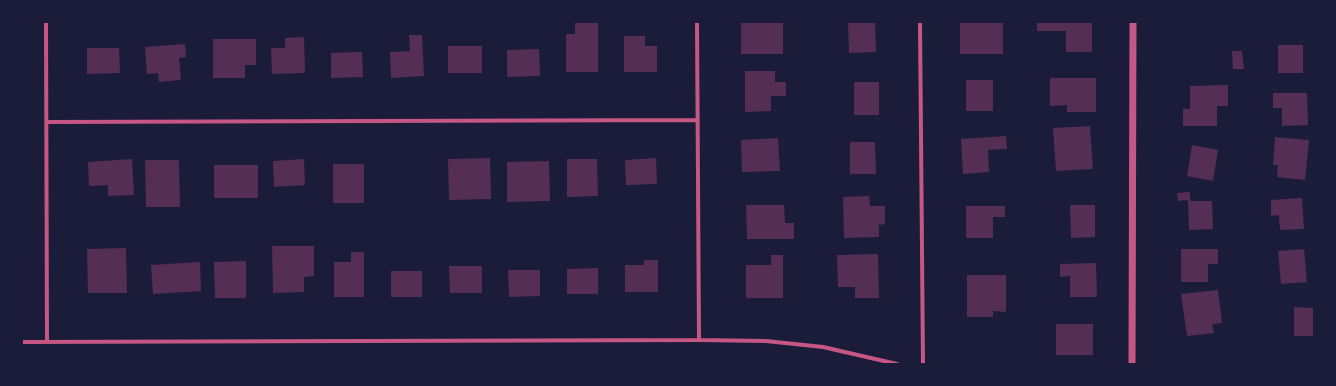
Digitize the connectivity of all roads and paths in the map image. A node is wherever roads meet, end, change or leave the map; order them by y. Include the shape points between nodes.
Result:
1 (46, 22) edge
2 (697, 22) edge
3 (920, 22) edge
4 (1133, 22) edge
5 (698, 120) junction
6 (46, 122) junction
7 (699, 340) junction
8 (22, 342) edge
9 (47, 342) junction
10 (897, 364) edge
11 (923, 364) edge
12 (1132, 364) edge

1 - 6 street
2 - 5 street
3 - 11 street
4 - 12 street
5 - 6 street
5 - 7 street
6 - 9 street
7 - 9 street
7 - 10 street via 766,341 823,347
8 - 9 street

